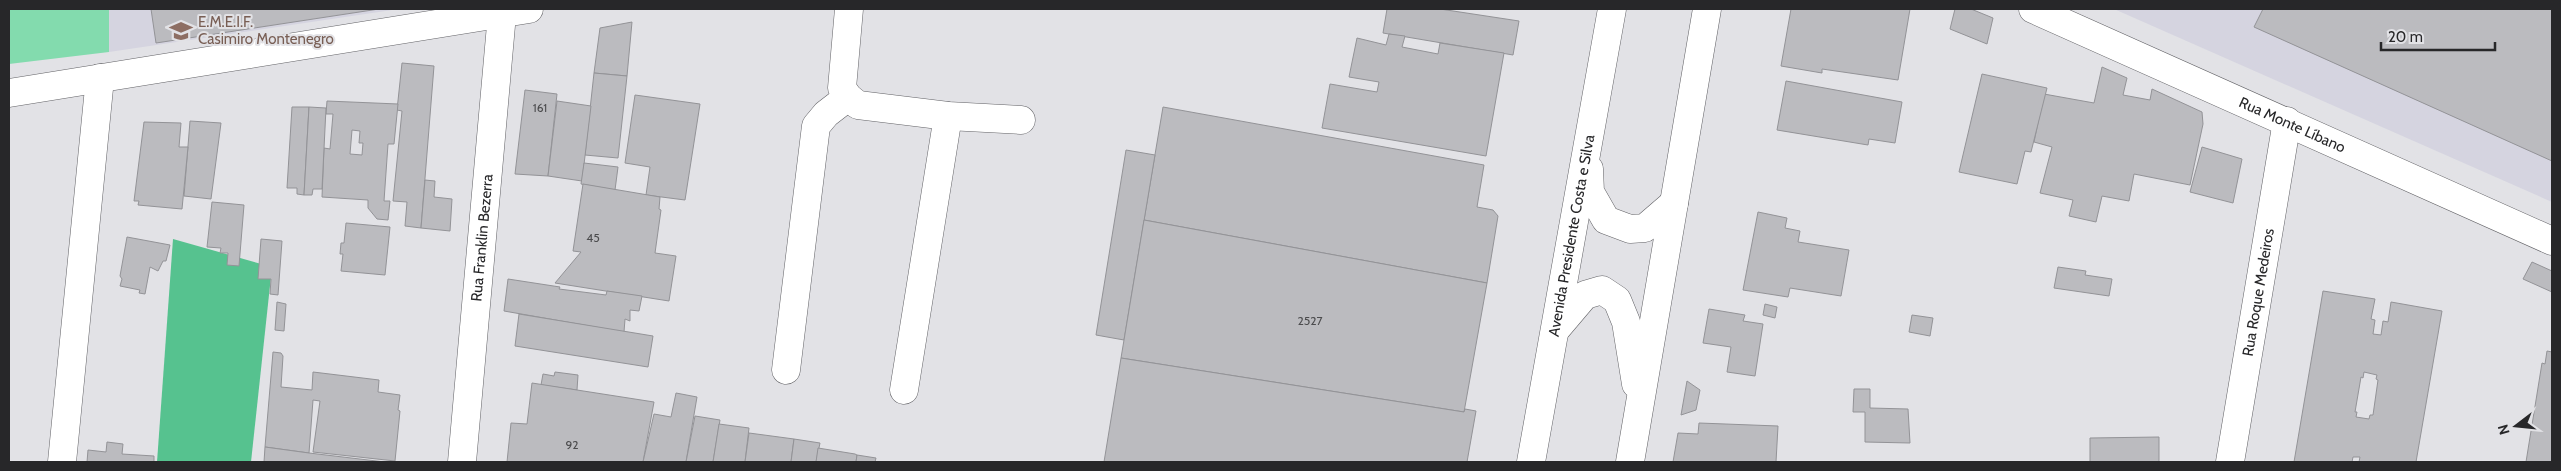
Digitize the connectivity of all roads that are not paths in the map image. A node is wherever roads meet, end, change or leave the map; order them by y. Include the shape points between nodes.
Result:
1 (529, 9) edge
2 (849, 9) edge
3 (1612, 9) edge
4 (1707, 9) edge
5 (2033, 9) edge
6 (502, 14) junction
7 (100, 78) junction
8 (9, 93) edge
9 (848, 97) junction
10 (948, 116) junction
11 (1020, 120) dead end
12 (2287, 121) junction
13 (1588, 143) junction
14 (1674, 203) junction
15 (2552, 241) edge
16 (1554, 332) junction
17 (786, 370) dead end
18 (904, 390) dead end
19 (1639, 408) junction
20 (62, 462) edge
21 (462, 462) edge
22 (1531, 462) edge
23 (1630, 462) edge
24 (2230, 462) edge

1 - 6 street
2 - 9 street via 842,88
3 - 13 street, Avenida Presidente Costa e Silva
4 - 14 street
5 - 12 street, Rua Monte Líbano
6 - 7 street
6 - 21 street, Rua Franklin Bezerra
7 - 8 street
7 - 20 street
9 - 10 street via 858,105
9 - 17 street via 816,126
10 - 11 street
10 - 18 street
12 - 15 street, Rua Monte Líbano
12 - 24 street, Rua Roque Medeiros
13 - 14 street via 1590,192 1606,220 1630,229 1645,228
13 - 16 street, Avenida Presidente Costa e Silva
14 - 19 street
16 - 19 street via 1585,295 1602,290 1618,300 1626,322
16 - 22 street, Avenida Presidente Costa e Silva
19 - 23 street

